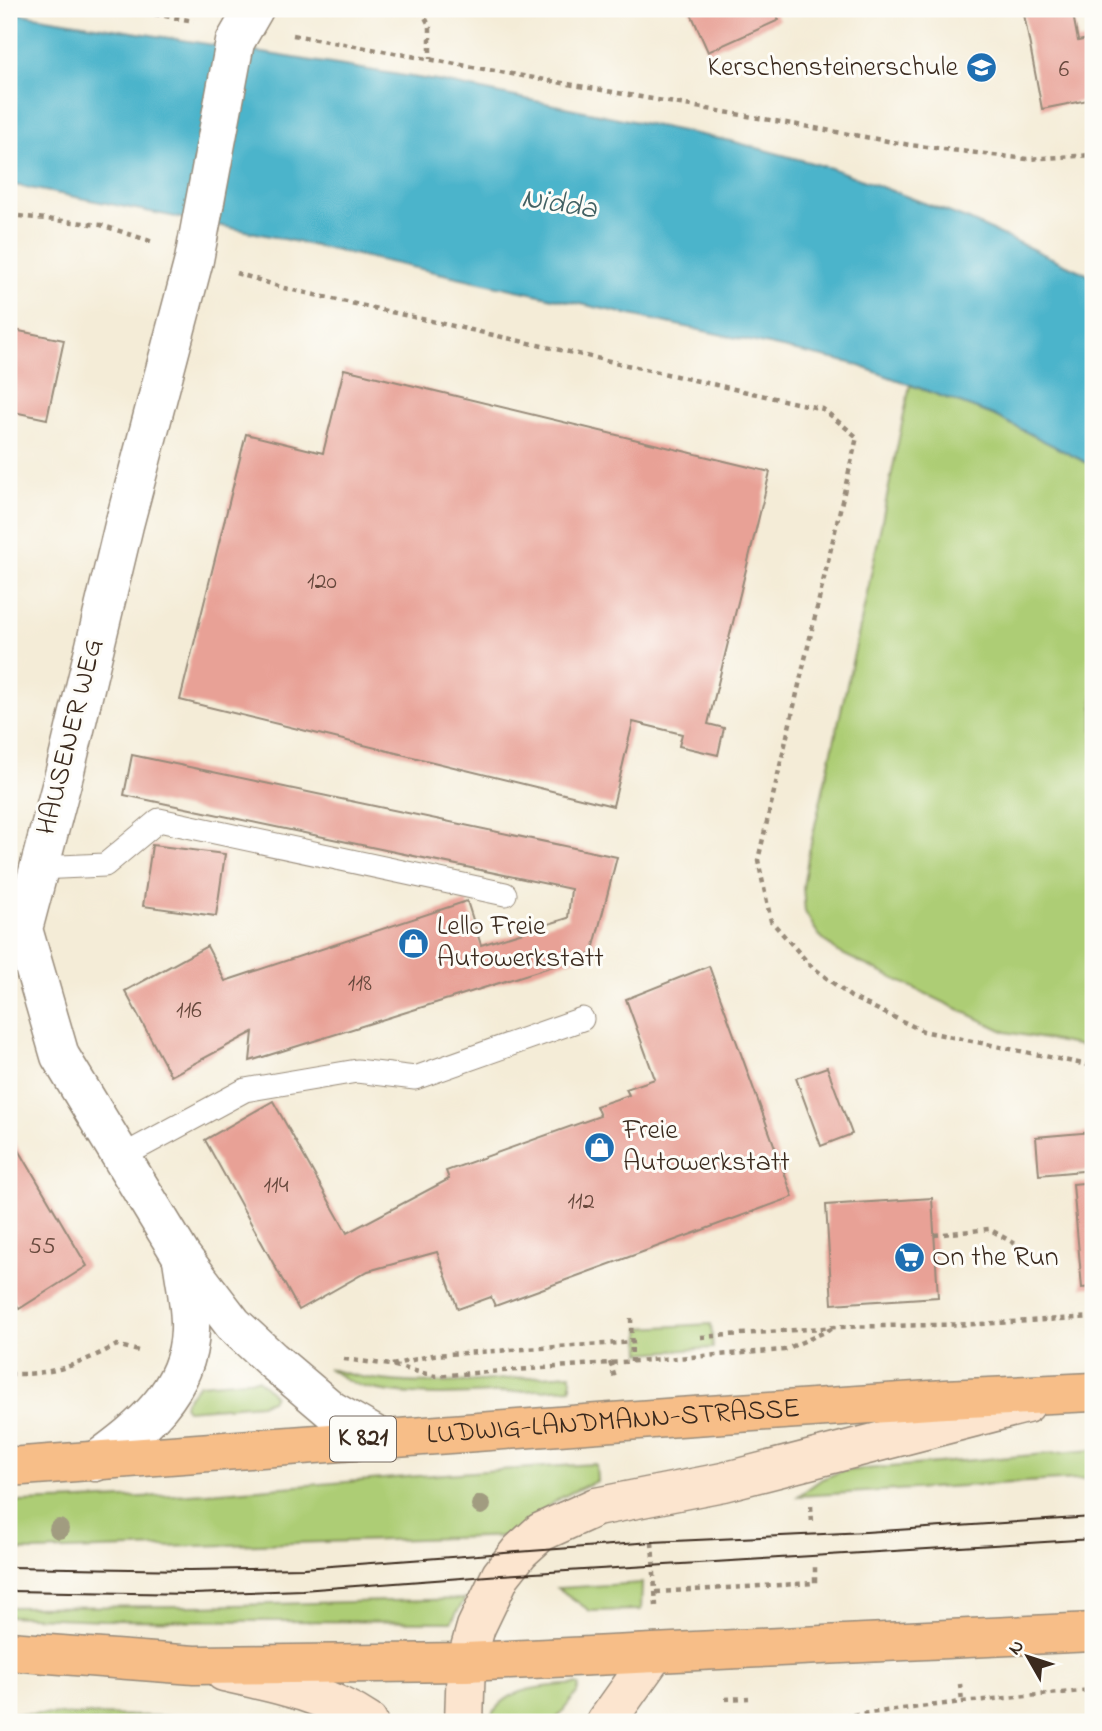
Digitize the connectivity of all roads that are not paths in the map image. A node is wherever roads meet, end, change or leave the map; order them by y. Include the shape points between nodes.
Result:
1 (248, 17) edge
2 (38, 868) junction
3 (505, 894) dead end
4 (582, 1019) dead end
5 (121, 1157) junction
6 (182, 1257) junction
7 (1079, 1393) edge
8 (380, 1438) junction
9 (95, 1462) junction
10 (10, 1466) edge
11 (1093, 1632) edge
12 (9, 1651) edge
13 (655, 1653) junction
14 (466, 1662) junction
15 (194, 1665) junction
16 (368, 1722) edge
17 (464, 1722) edge
18 (606, 1722) edge

1 - 2 street, HAUSENER WEG via 197,245
2 - 3 lane via 105,865 159,820
2 - 5 street, HAUSENER WEG via 23,929 60,1056
4 - 5 lane via 415,1078 356,1071 245,1090
5 - 6 street, HAUSENER WEG
6 - 8 street, HAUSENER WEG via 233,1324 272,1360 331,1410
6 - 9 street, HAUSENER WEG via 191,1329 185,1363 162,1406
7 - 8 main road, LUDWIG-LANDMANN-STRASSE / K 821
7 - 14 main road via 723,1482 596,1507 541,1532 520,1551 501,1575 476,1627
8 - 9 main road, LUDWIG-LANDMANN-STRASSE / K 821
9 - 10 main road, LUDWIG-LANDMANN-STRASSE / K 821
11 - 13 main road
12 - 15 main road
13 - 14 main road
13 - 18 main road
14 - 15 main road
14 - 17 main road
15 - 16 main road via 288,1687 332,1702

